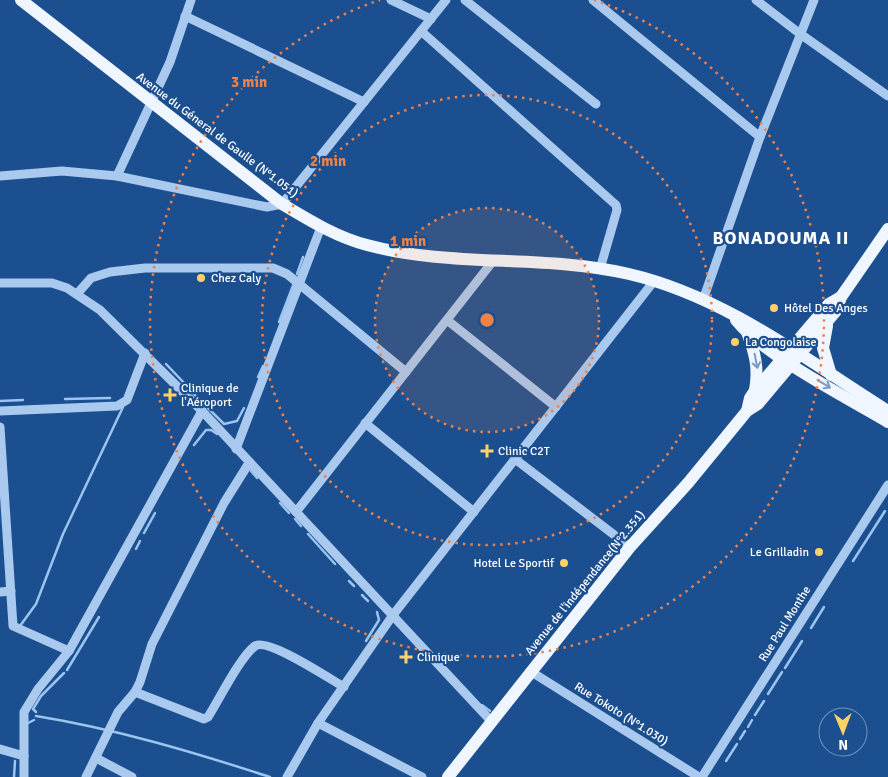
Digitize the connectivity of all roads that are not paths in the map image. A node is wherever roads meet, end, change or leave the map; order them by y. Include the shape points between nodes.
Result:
1 (22, 0) edge
2 (191, 0) edge
3 (391, 0) edge
4 (446, 0) edge
5 (465, 0) edge
6 (593, 0) edge
7 (756, 0) edge
8 (814, 0) edge
9 (185, 16) junction
10 (431, 19) junction
11 (421, 31) junction
12 (799, 34) junction
13 (888, 96) edge
14 (364, 102) junction
15 (151, 103) junction
16 (596, 104) dead end
17 (760, 137) junction
18 (0, 176) edge
19 (117, 176) junction
20 (282, 204) junction
21 (320, 227) junction
22 (888, 229) edge
23 (493, 260) junction
24 (600, 269) junction
25 (654, 281) junction
26 (0, 283) edge
27 (299, 285) junction
28 (77, 294) junction
29 (841, 297) junction
30 (703, 300) junction
31 (735, 318) junction
32 (447, 320) junction
33 (829, 320) junction
34 (747, 332) junction
35 (145, 352) junction
36 (792, 357) junction
37 (406, 372) junction
38 (831, 375) junction
39 (754, 392) junction
40 (556, 407) junction
41 (0, 411) edge
42 (202, 411) junction
43 (747, 411) junction
44 (888, 411) edge
45 (888, 422) edge
46 (366, 423) junction
47 (0, 427) edge
48 (236, 449) junction
49 (515, 459) junction
50 (249, 463) junction
51 (2, 485) edge
52 (888, 485) edge
53 (296, 512) junction
54 (474, 512) junction
55 (630, 547) junction
56 (11, 591) junction
57 (0, 592) edge
58 (393, 615) junction
59 (69, 651) junction
60 (530, 672) junction
61 (344, 686) junction
62 (135, 692) junction
63 (491, 721) junction
64 (318, 723) junction
65 (0, 749) edge
66 (24, 756) junction
67 (96, 758) junction
68 (24, 777) edge
69 (86, 777) edge
70 (132, 777) edge
71 (287, 777) edge
72 (422, 777) edge
73 (448, 777) edge
74 (701, 777) edge

1 - 15 main road, Avenue du Géneral de Gaulle (N°1.051)
2 - 9 street
3 - 10 street
4 - 10 street
5 - 16 street
6 - 17 street
7 - 12 street
8 - 12 street
9 - 14 street
9 - 15 street via 170,62
10 - 11 street
11 - 14 street
11 - 24 street via 616,205
12 - 13 street
12 - 17 street
14 - 20 street
15 - 19 street
15 - 20 main road, Avenue du Géneral de Gaulle (N°1.051)
17 - 30 street
18 - 19 street via 73,171
19 - 20 street via 267,207
20 - 21 main road, Avenue du Géneral de Gaulle (N°1.051)
21 - 23 main road, Avenue du Géneral de Gaulle (N°1.051) via 390,250
21 - 27 street
22 - 29 main road, Avenue de l'indépendance(N°2.351)
23 - 24 main road, Avenue du Géneral de Gaulle (N°1.051)
23 - 32 street
24 - 25 main road, Avenue du Géneral de Gaulle (N°1.051)
25 - 30 main road, Avenue du Géneral de Gaulle (N°1.051)
25 - 40 street
26 - 28 street via 52,282
27 - 28 street via 287,274 267,267 138,269 101,274 83,284
27 - 37 street
27 - 48 street
28 - 35 street via 100,310
29 - 33 main road, Avenue de l'indépendance(N°2.351)
29 - 36 main road, Avenue de l'indépendance(N°2.351) via 829,304
30 - 31 main road, Avenue du Géneral de Gaulle (N°1.051)
31 - 34 main road, Avenue du Géneral de Gaulle (N°1.051)
31 - 36 main road, Avenue du Géneral de Gaulle (N°1.051) via 749,322
32 - 37 street
32 - 40 street
33 - 36 main road, Avenue de l'indépendance(N°2.351)
33 - 38 main road via 823,348
34 - 36 main road, Avenue du Géneral de Gaulle (N°1.051)
34 -> 39 main road via 758,365
35 - 41 street via 127,400 117,406
35 - 42 street
36 - 38 main road, Avenue du Géneral de Gaulle (N°1.051)
36 - 39 main road, Avenue de l'indépendance(N°2.351)
36 - 43 main road, Avenue de l'indépendance(N°2.351) via 758,404
36 -> 45 main road, Avenue du Géneral de Gaulle (N°1.051)
37 - 46 street
38 - 44 main road, Avenue du Géneral de Gaulle (N°1.051)
39 - 43 main road, Avenue de l'indépendance(N°2.351)
40 - 49 street
42 - 48 street
42 - 59 street
43 - 55 main road, Avenue de l'indépendance(N°2.351)
46 - 53 street
46 - 54 street
47 - 51 street
48 - 50 street
49 - 54 street
49 - 55 street
50 - 53 street
50 - 62 street via 224,503 152,644
51 - 56 street
52 - 74 street, Rue Paul Monthe
53 - 58 street
54 - 58 street
55 - 60 main road, Avenue de l'indépendance(N°2.351)
56 - 57 street
56 - 59 street via 13,626
58 - 61 street
58 - 63 street
59 - 66 street via 24,712
60 - 63 main road, Avenue de l'indépendance(N°2.351)
60 - 74 street, Rue Tokoto (N°1.030)
61 - 62 street via 277,649 260,644 246,657 204,719
61 - 64 street
62 - 67 street via 118,712
63 - 73 main road, Avenue de l'indépendance(N°2.351)
64 - 71 street
64 - 72 street
65 - 66 street
66 - 68 street
67 - 69 street
67 - 70 street

